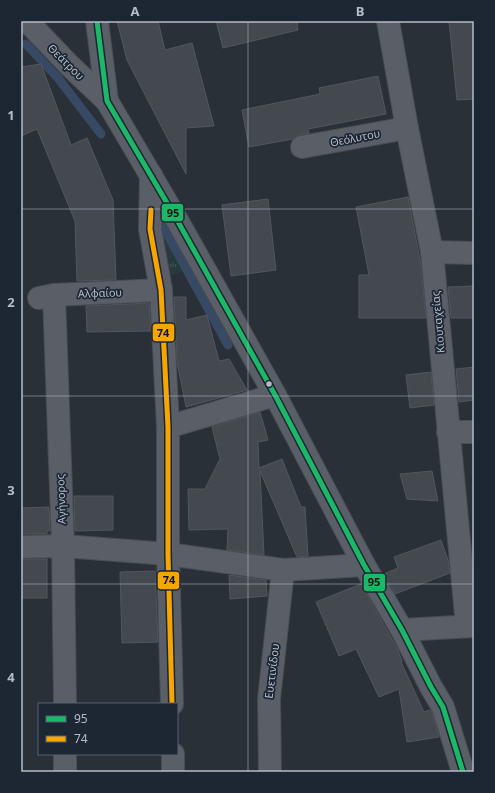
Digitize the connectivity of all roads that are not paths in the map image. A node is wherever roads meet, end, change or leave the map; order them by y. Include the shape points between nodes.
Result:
1 (27, 21) edge
2 (97, 21) edge
3 (388, 21) edge
4 (107, 102) junction
5 (407, 128) junction
6 (302, 147) dead end
7 (151, 175) junction
8 (432, 252) junction
9 (474, 253) edge
10 (161, 290) junction
11 (46, 296) joint
12 (275, 395) junction
13 (168, 427) junction
14 (448, 432) junction
15 (474, 432) edge
16 (62, 546) junction
17 (21, 547) edge
18 (168, 554) junction
19 (364, 565) junction
20 (283, 570) junction
21 (470, 626) edge
22 (402, 630) junction
23 (65, 703) edge
24 (172, 703) edge
25 (65, 755) edge
26 (173, 755) edge
27 (65, 772) edge
28 (173, 772) edge
29 (270, 772) edge
30 (463, 772) edge

1 - 4 street, Θεάτρου
2 - 4 street
3 - 5 street, Κιουταχείας
4 - 7 street
5 - 6 street, Θεόλυτου
5 - 8 street, Κιουταχείας
7 - 10 street via 150,229
7 - 12 street
8 - 9 street
8 - 14 street, Κιουταχείας
10 - 11 street, Αλφαίου
10 - 13 street
11 - 16 street, Αγήνορος
12 - 13 street
12 - 19 street
13 - 18 street
14 - 15 street
14 - 21 street, Κιουταχείας
16 - 17 street
16 - 18 street
16 - 23 street, Αγήνορος
18 - 20 street
18 - 24 street
19 - 20 street
19 - 22 street
20 - 29 street, Ευετινίδου via 269,699
21 - 22 street
22 - 30 street via 443,707
25 - 27 street
26 - 28 street

